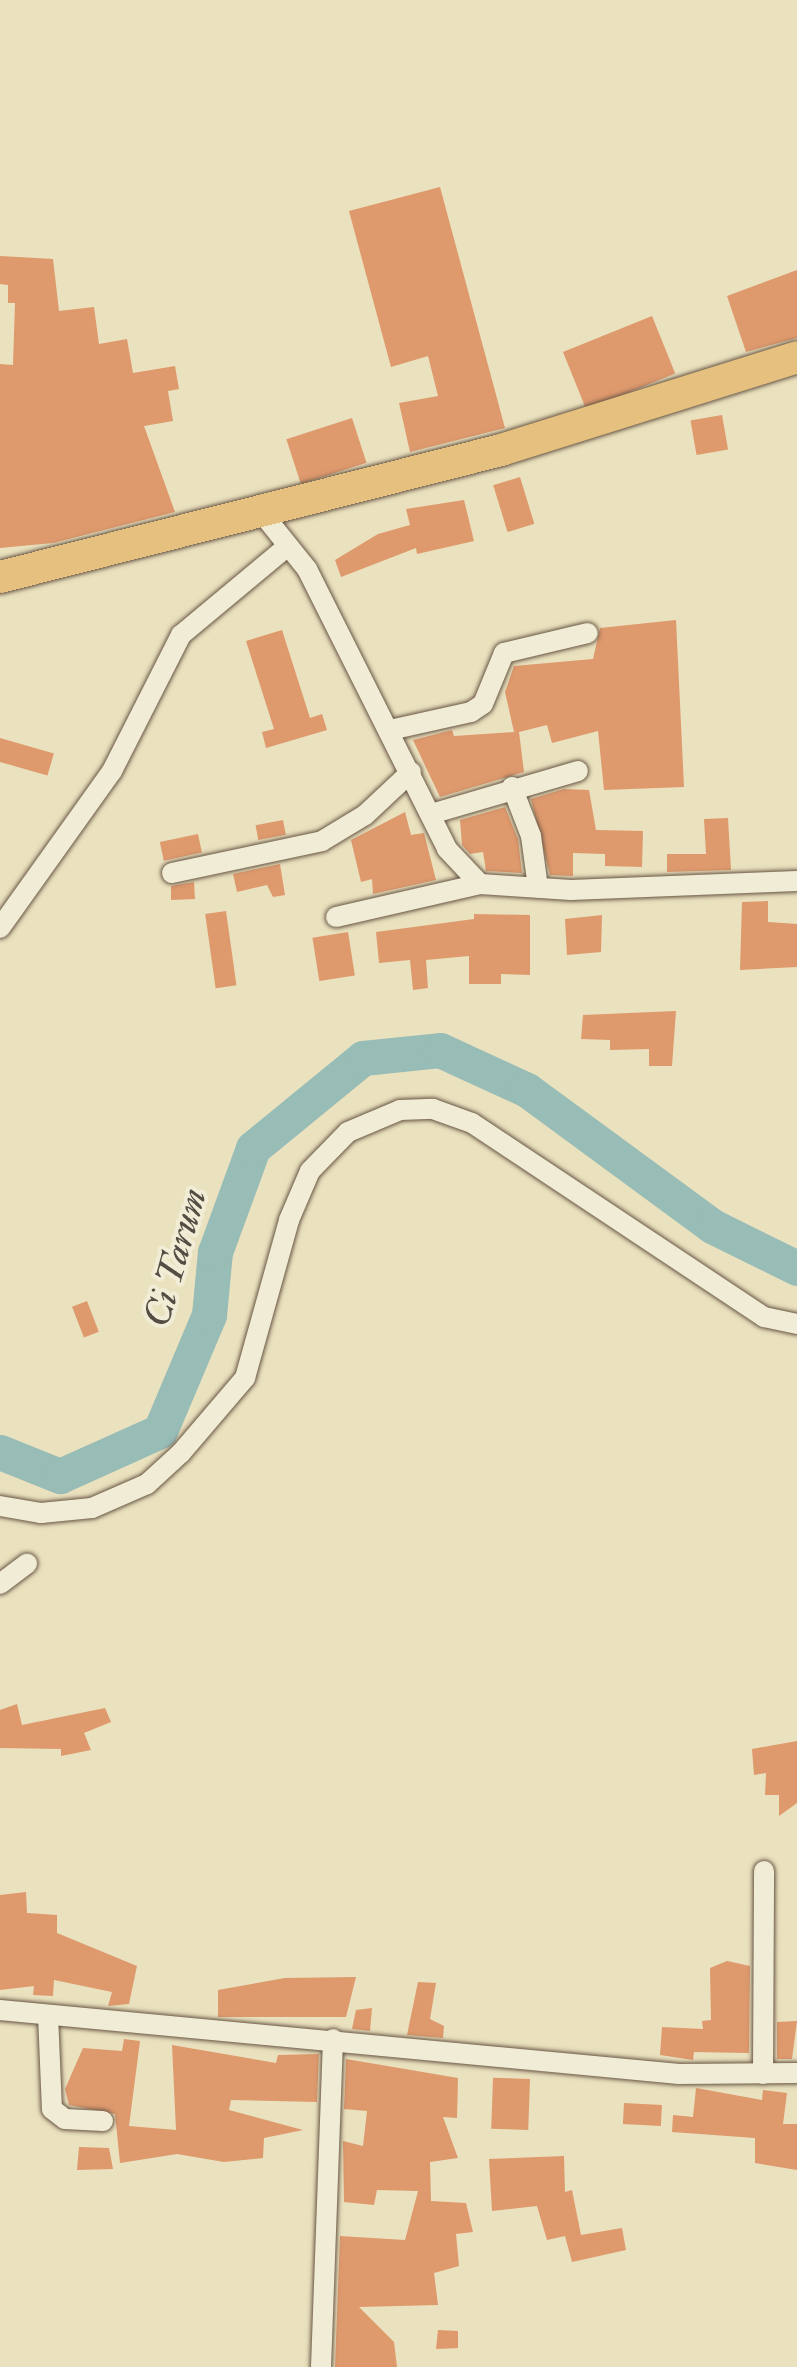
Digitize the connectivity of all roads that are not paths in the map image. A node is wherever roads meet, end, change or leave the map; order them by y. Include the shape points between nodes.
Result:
1 (797, 357) edge
2 (262, 513) junction
3 (288, 546) junction
4 (0, 577) edge
5 (588, 633) dead end
6 (390, 730) junction
7 (578, 771) dead end
8 (410, 772) junction
9 (512, 787) junction
10 (430, 814) junction
11 (172, 873) dead end
12 (797, 882) edge
13 (480, 884) junction
14 (538, 888) junction
15 (336, 917) dead end
16 (0, 928) edge
17 (797, 1324) edge
18 (0, 1506) edge
19 (27, 1564) dead end
20 (0, 1584) edge
21 (764, 1871) dead end
22 (0, 2010) edge
23 (48, 2015) junction
24 (332, 2040) junction
25 (797, 2073) edge
26 (762, 2074) junction
27 (103, 2122) dead end
28 (321, 2367) edge

1 - 2 main road via 501,450
2 - 3 street
2 - 4 main road
3 - 6 street via 307,569
3 - 16 street via 181,635 112,771
5 - 6 street via 504,653 483,704 471,712
6 - 8 street
7 - 9 street
8 - 10 street
8 - 11 street via 365,815 322,841
9 - 10 street
9 - 14 street via 531,836
10 - 13 street via 447,848
12 - 14 street
13 - 14 street
13 - 15 street
17 - 18 street via 764,1317 472,1123 434,1109 400,1110 348,1132 310,1171 289,1220 245,1378 181,1454 147,1484 92,1508 42,1513
19 - 20 street
21 - 26 street
22 - 23 street
23 - 24 street
23 - 27 street via 52,2109 65,2119
24 - 26 street via 679,2074
24 - 28 street
25 - 26 street

